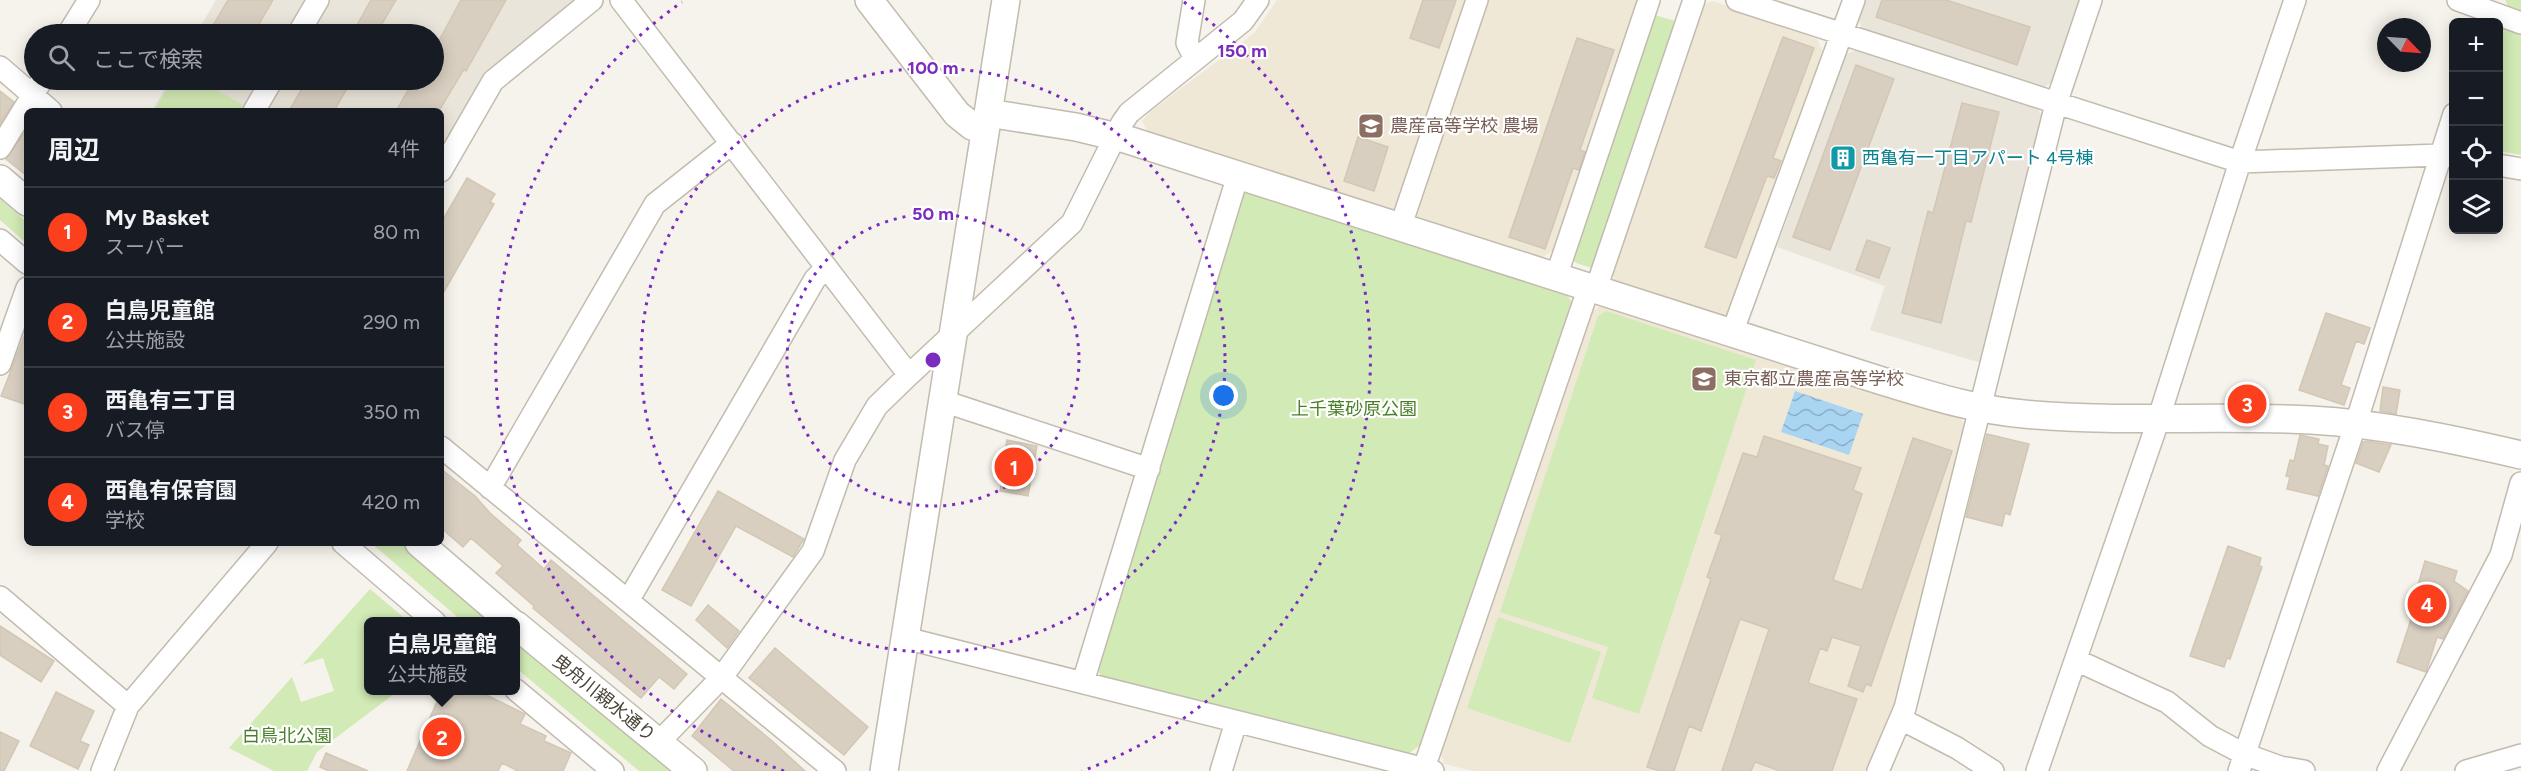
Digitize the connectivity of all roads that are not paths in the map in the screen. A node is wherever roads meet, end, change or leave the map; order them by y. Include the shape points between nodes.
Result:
1 (89, 0) edge
2 (318, 0) edge
3 (592, 0) edge
4 (621, 0) edge
5 (869, 0) edge
6 (1006, 0) edge
7 (1194, 0) edge
8 (1258, 0) edge
9 (1477, 0) edge
10 (1649, 0) edge
11 (1694, 0) edge
12 (1737, 0) edge
13 (1854, 0) edge
14 (2091, 0) edge
15 (2295, 0) edge
16 (2458, 0) edge
17 (2488, 11) edge
18 (2521, 23) edge
19 (74, 24) edge
20 (304, 24) edge
21 (1842, 34) junction
22 (1195, 59) junction
23 (0, 67) edge
24 (24, 80) edge
25 (35, 90) edge
26 (39, 90) edge
27 (266, 90) edge
28 (2056, 104) junction
29 (24, 108) edge
30 (24, 108) edge
31 (49, 108) edge
32 (256, 108) edge
33 (987, 121) junction
34 (2452, 126) edge
35 (1115, 136) junction
36 (732, 143) junction
37 (0, 148) edge
38 (2447, 156) edge
39 (2240, 162) junction
40 (444, 166) edge
41 (2503, 166) edge
42 (2521, 169) edge
43 (1238, 175) junction
44 (0, 179) edge
45 (24, 199) edge
46 (1400, 228) junction
47 (0, 240) edge
48 (24, 260) edge
49 (826, 268) junction
50 (1556, 277) junction
51 (1592, 288) junction
52 (24, 296) edge
53 (1732, 333) junction
54 (953, 334) junction
55 (0, 364) edge
56 (909, 375) junction
57 (943, 401) junction
58 (1980, 408) junction
59 (2158, 419) junction
60 (2356, 423) junction
61 (444, 450) edge
62 (2521, 455) edge
63 (1149, 470) junction
64 (2521, 483) edge
65 (490, 488) junction
66 (264, 546) edge
67 (347, 546) edge
68 (423, 546) edge
69 (0, 597) edge
70 (628, 601) junction
71 (430, 617) edge
72 (506, 617) edge
73 (520, 628) edge
74 (905, 638) junction
75 (2076, 660) junction
76 (722, 677) junction
77 (1083, 682) junction
78 (520, 693) edge
79 (128, 706) junction
80 (1901, 719) junction
81 (1236, 722) junction
82 (658, 743) junction
83 (2521, 755) edge
84 (2242, 763) edge
85 (1427, 770) edge
86 (102, 771) edge
87 (613, 771) edge
88 (693, 771) edge
89 (835, 771) edge
90 (884, 771) edge
91 (1221, 771) edge
92 (1878, 771) edge
93 (1993, 771) edge
94 (2037, 771) edge
95 (2304, 771) edge
96 (2388, 771) edge
97 (2466, 771) edge

1 - 19 street
2 - 20 street
3 - 40 street via 493,81
4 - 36 street
5 - 33 street via 957,114 972,126
6 - 33 street
7 - 22 street via 1187,43
8 - 22 street via 1243,21
9 - 46 street
10 - 50 street
11 - 51 street
12 - 21 street
13 - 21 street
14 - 28 street
15 - 39 street
16 - 17 street
17 - 18 street
21 - 28 street
21 - 53 street
22 - 35 street via 1129,113
23 - 24 street
25 - 29 street
26 - 31 street
27 - 32 street
28 - 39 street
28 - 58 street
30 - 37 street
33 - 35 street via 1076,127
33 - 54 street
34 - 38 street
35 - 43 street
35 - 54 street via 1072,223
36 - 49 street
36 - 65 street via 655,204
38 - 39 street
38 - 60 street
39 - 59 street
41 - 42 street
43 - 46 street
43 - 63 street
44 - 45 street
46 - 50 street
47 - 48 street
49 - 56 street
49 - 70 street via 815,279
50 - 51 street
51 - 53 street
51 - 85 street
52 - 55 street
53 - 58 street
54 - 56 street
54 - 57 street
56 - 76 street via 877,406 845,460 813,551
57 - 63 street
57 - 74 street
58 - 59 street via 2023,414
58 - 80 street
59 - 60 street
59 - 75 street
60 - 62 street
60 - 84 street
61 - 65 street
63 - 77 street
64 - 96 street via 2501,555
65 - 70 street
66 - 79 street
67 - 71 street
68 - 72 street
69 - 79 street
70 - 76 street
73 - 82 street, 曳舟川親水通り
74 - 77 street
74 - 90 street
75 - 84 street via 2167,702
75 - 94 street
76 - 82 street
76 - 89 street
77 - 81 street
78 - 87 street
79 - 86 street
80 - 92 street
80 - 93 street
81 - 85 street
81 - 91 street
82 - 88 street, 曳舟川親水通り
83 - 97 street
84 - 95 street

